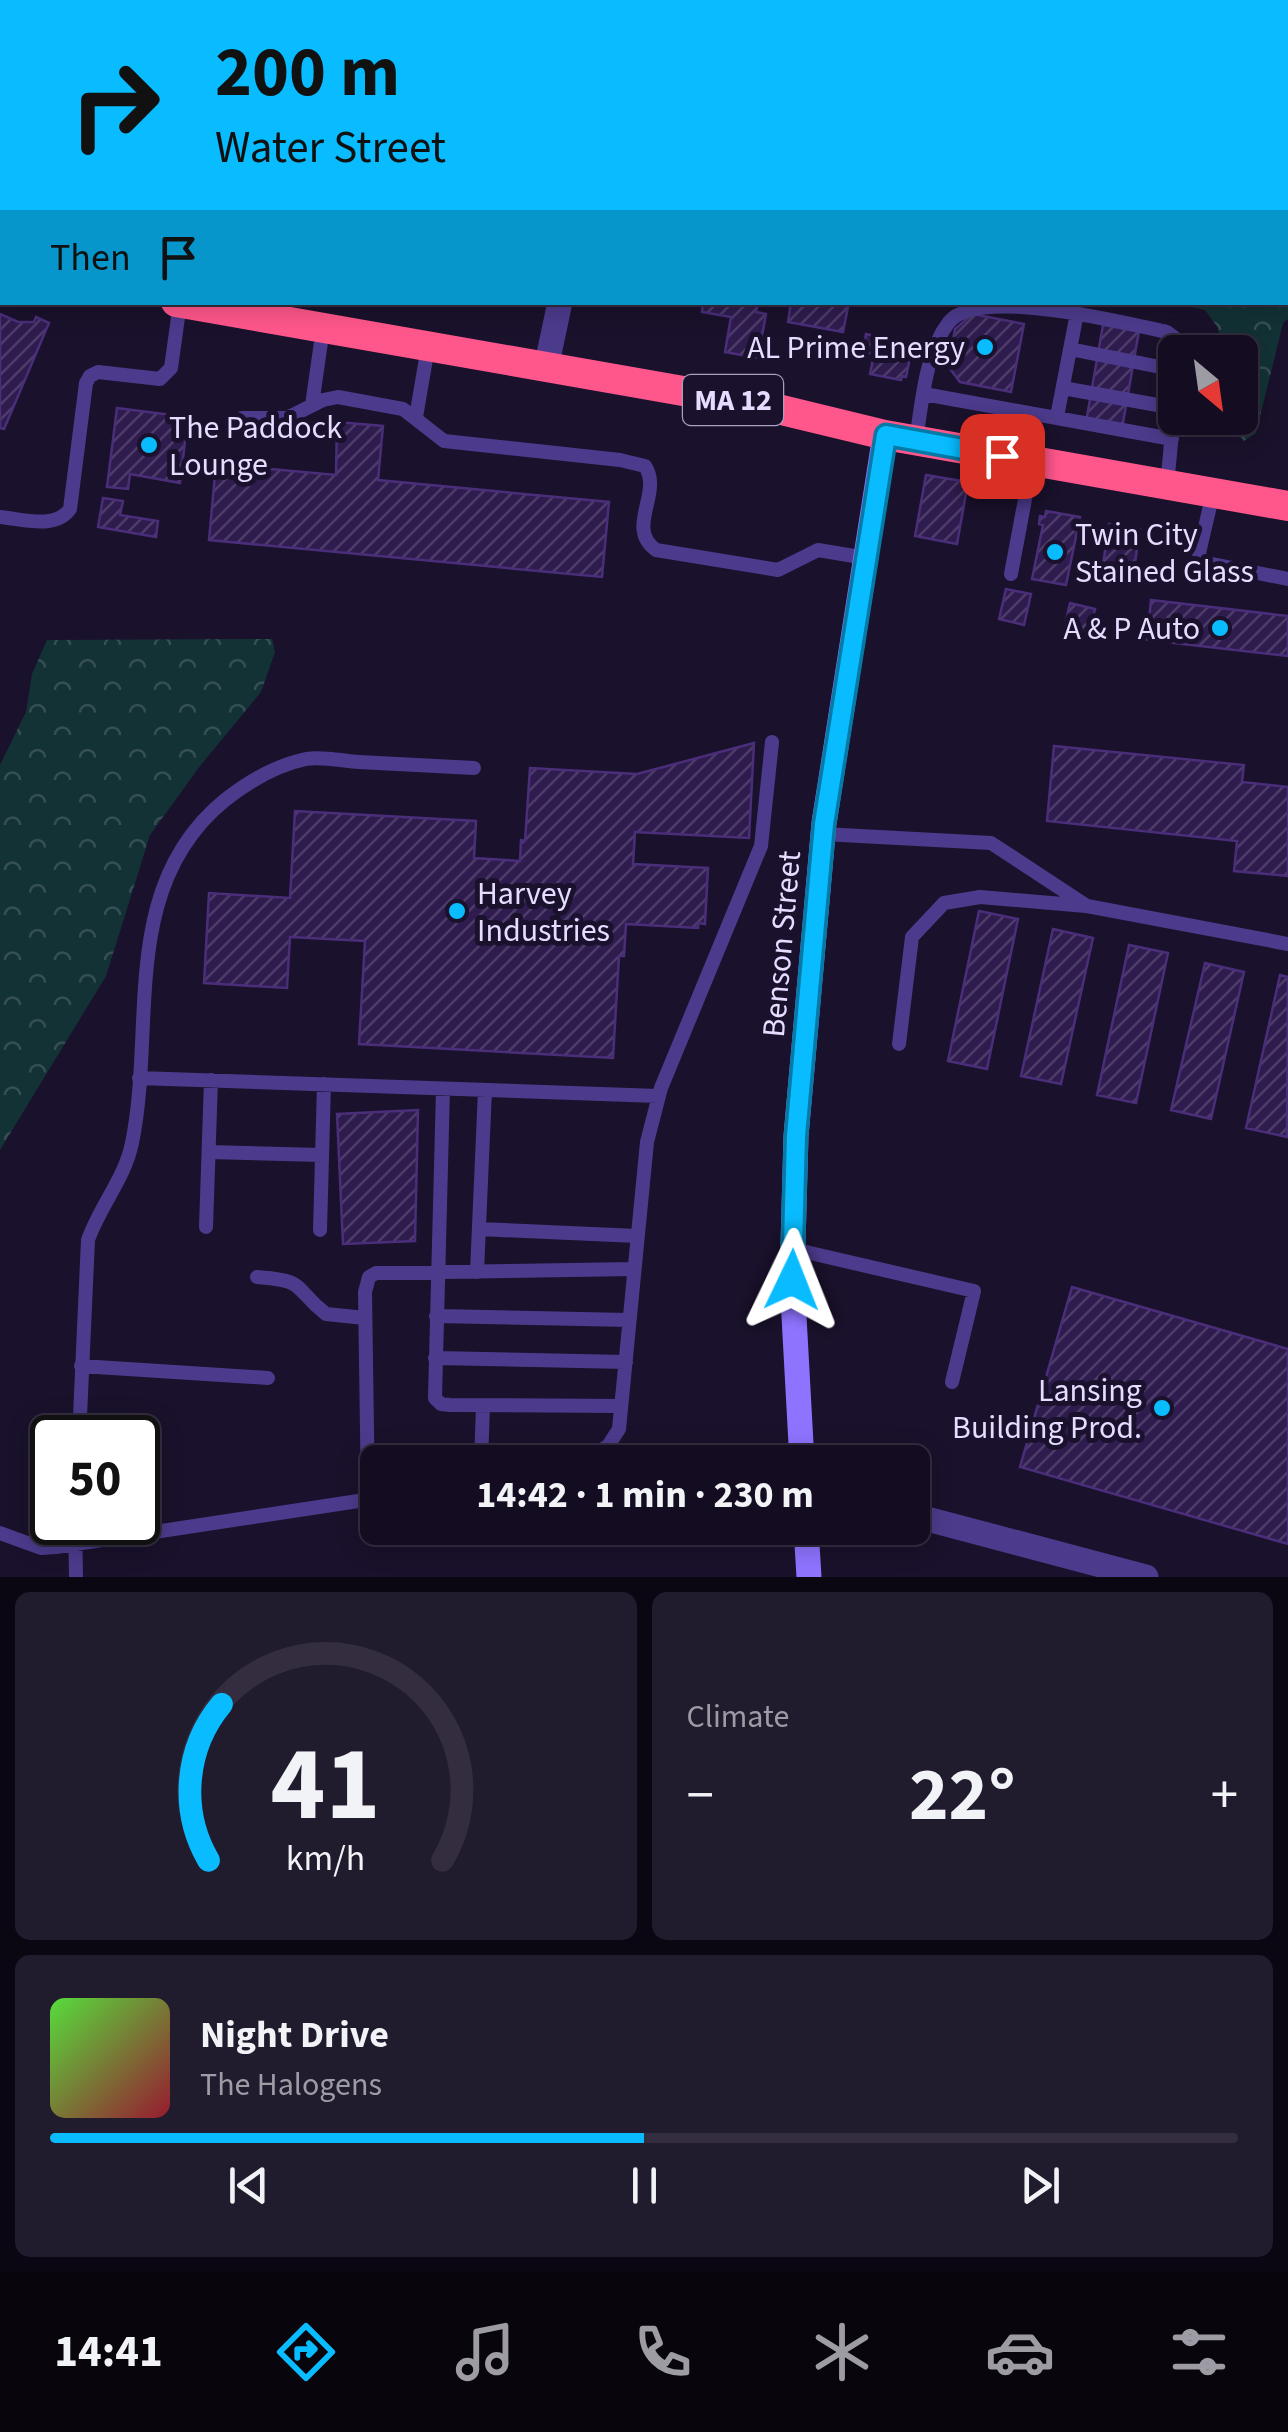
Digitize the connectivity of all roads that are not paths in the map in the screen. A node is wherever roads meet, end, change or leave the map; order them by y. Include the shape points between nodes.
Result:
1 (178, 305) edge
2 (204, 305) edge
3 (559, 305) edge
4 (255, 309) edge
5 (1077, 313) junction
6 (324, 327) junction
7 (1171, 335) edge
8 (428, 347) junction
9 (1070, 350) junction
10 (1158, 367) edge
11 (546, 368) junction
12 (1063, 388) junction
13 (924, 394) junction
14 (1158, 402) edge
15 (312, 406) junction
16 (416, 417) junction
17 (1057, 417) junction
18 (242, 418) dead end
19 (886, 435) junction
20 (1172, 435) edge
21 (1172, 439) junction
22 (916, 440) junction
23 (1032, 461) junction
24 (1168, 485) junction
25 (1213, 492) junction
26 (1288, 506) edge
27 (0, 517) edge
28 (866, 558) junction
29 (1011, 574) dead end
30 (1288, 579) edge
31 (772, 742) dead end
32 (474, 768) dead end
33 (823, 834) junction
34 (1087, 906) junction
35 (1288, 944) edge
36 (899, 1044) dead end
37 (139, 1078) junction
38 (211, 1080) junction
39 (324, 1084) junction
40 (443, 1088) junction
41 (485, 1090) junction
42 (658, 1096) junction
43 (208, 1152) junction
44 (322, 1155) junction
45 (206, 1227) dead end
46 (479, 1229) junction
47 (320, 1230) dead end
48 (637, 1236) junction
49 (793, 1249) junction
50 (634, 1269) junction
51 (437, 1272) junction
52 (478, 1272) junction
53 (257, 1277) dead end
54 (436, 1316) junction
55 (366, 1318) junction
56 (629, 1320) junction
57 (435, 1358) junction
58 (626, 1362) junction
59 (82, 1366) junction
60 (268, 1378) dead end
61 (952, 1382) dead end
62 (483, 1406) junction
63 (622, 1406) junction
64 (79, 1415) edge
65 (370, 1445) edge
66 (482, 1445) edge
67 (609, 1445) edge
68 (800, 1445) edge
69 (360, 1501) edge
70 (930, 1521) edge
71 (160, 1532) edge
72 (0, 1534) edge
73 (30, 1544) edge
74 (32, 1545) edge
75 (74, 1545) joint
76 (807, 1545) edge
77 (1097, 1571) edge
78 (76, 1577) edge
79 (809, 1577) edge
80 (1146, 1577) edge

1 - 27 lane via 166,376 98,372 86,382 65,516
2 - 4 highway, MA 12
3 - 11 street
4 - 6 highway, MA 12
5 - 7 lane
5 - 9 lane
5 - 13 lane via 978,307 960,313 942,333
6 - 8 highway, MA 12
6 - 15 lane
8 - 11 highway, MA 12
8 - 16 lane
9 - 10 lane
9 - 12 lane
11 - 19 highway, MA 12 via 757,404
12 - 14 lane
12 - 17 lane
13 - 17 lane
13 - 22 lane
15 - 16 lane via 338,397
15 - 18 lane via 287,418
16 - 28 lane via 444,441 645,466 652,480 642,532 656,550 778,570 818,550
17 - 21 lane
19 - 22 highway, MA 12
19 - 28 main road, Benson Street
20 - 21 lane
21 - 24 lane
22 - 23 highway, MA 12
23 - 24 highway, MA 12
23 - 29 lane
24 - 25 highway, MA 12
25 - 26 highway, MA 12
25 - 30 lane via 1202,562
28 - 33 main road, Benson Street
31 - 42 lane via 755,864
32 - 37 lane via 308,759 244,786 214,810 190,838 155,910
33 - 34 lane via 992,843
33 - 49 main road, Benson Street via 796,1136
34 - 35 lane
34 - 36 lane via 980,898 944,903 912,937
37 - 38 lane
37 - 59 lane via 132,1147 88,1240
38 - 39 lane
38 - 43 lane
39 - 40 lane
39 - 44 lane
40 - 41 lane
40 - 51 lane
41 - 42 lane
41 - 46 lane
42 - 48 lane
43 - 44 lane
43 - 45 lane
44 - 47 lane
46 - 48 lane
46 - 52 lane
48 - 50 lane
49 - 61 lane via 974,1291
49 - 68 main road, Benson Street
50 - 52 lane
50 - 56 lane
51 - 52 lane
51 - 54 lane
51 - 55 lane via 376,1273 365,1292
53 - 55 lane via 299,1284 326,1314
54 - 56 lane
54 - 57 lane
55 - 65 lane
56 - 58 lane
57 - 58 lane
57 - 62 lane via 440,1404
58 - 63 lane
59 - 60 lane
59 - 64 lane
62 - 63 lane
62 - 66 lane
63 - 67 lane
69 - 71 lane
70 - 77 street
72 - 73 lane
74 - 75 lane
75 - 78 lane
76 - 79 main road
77 - 80 street

